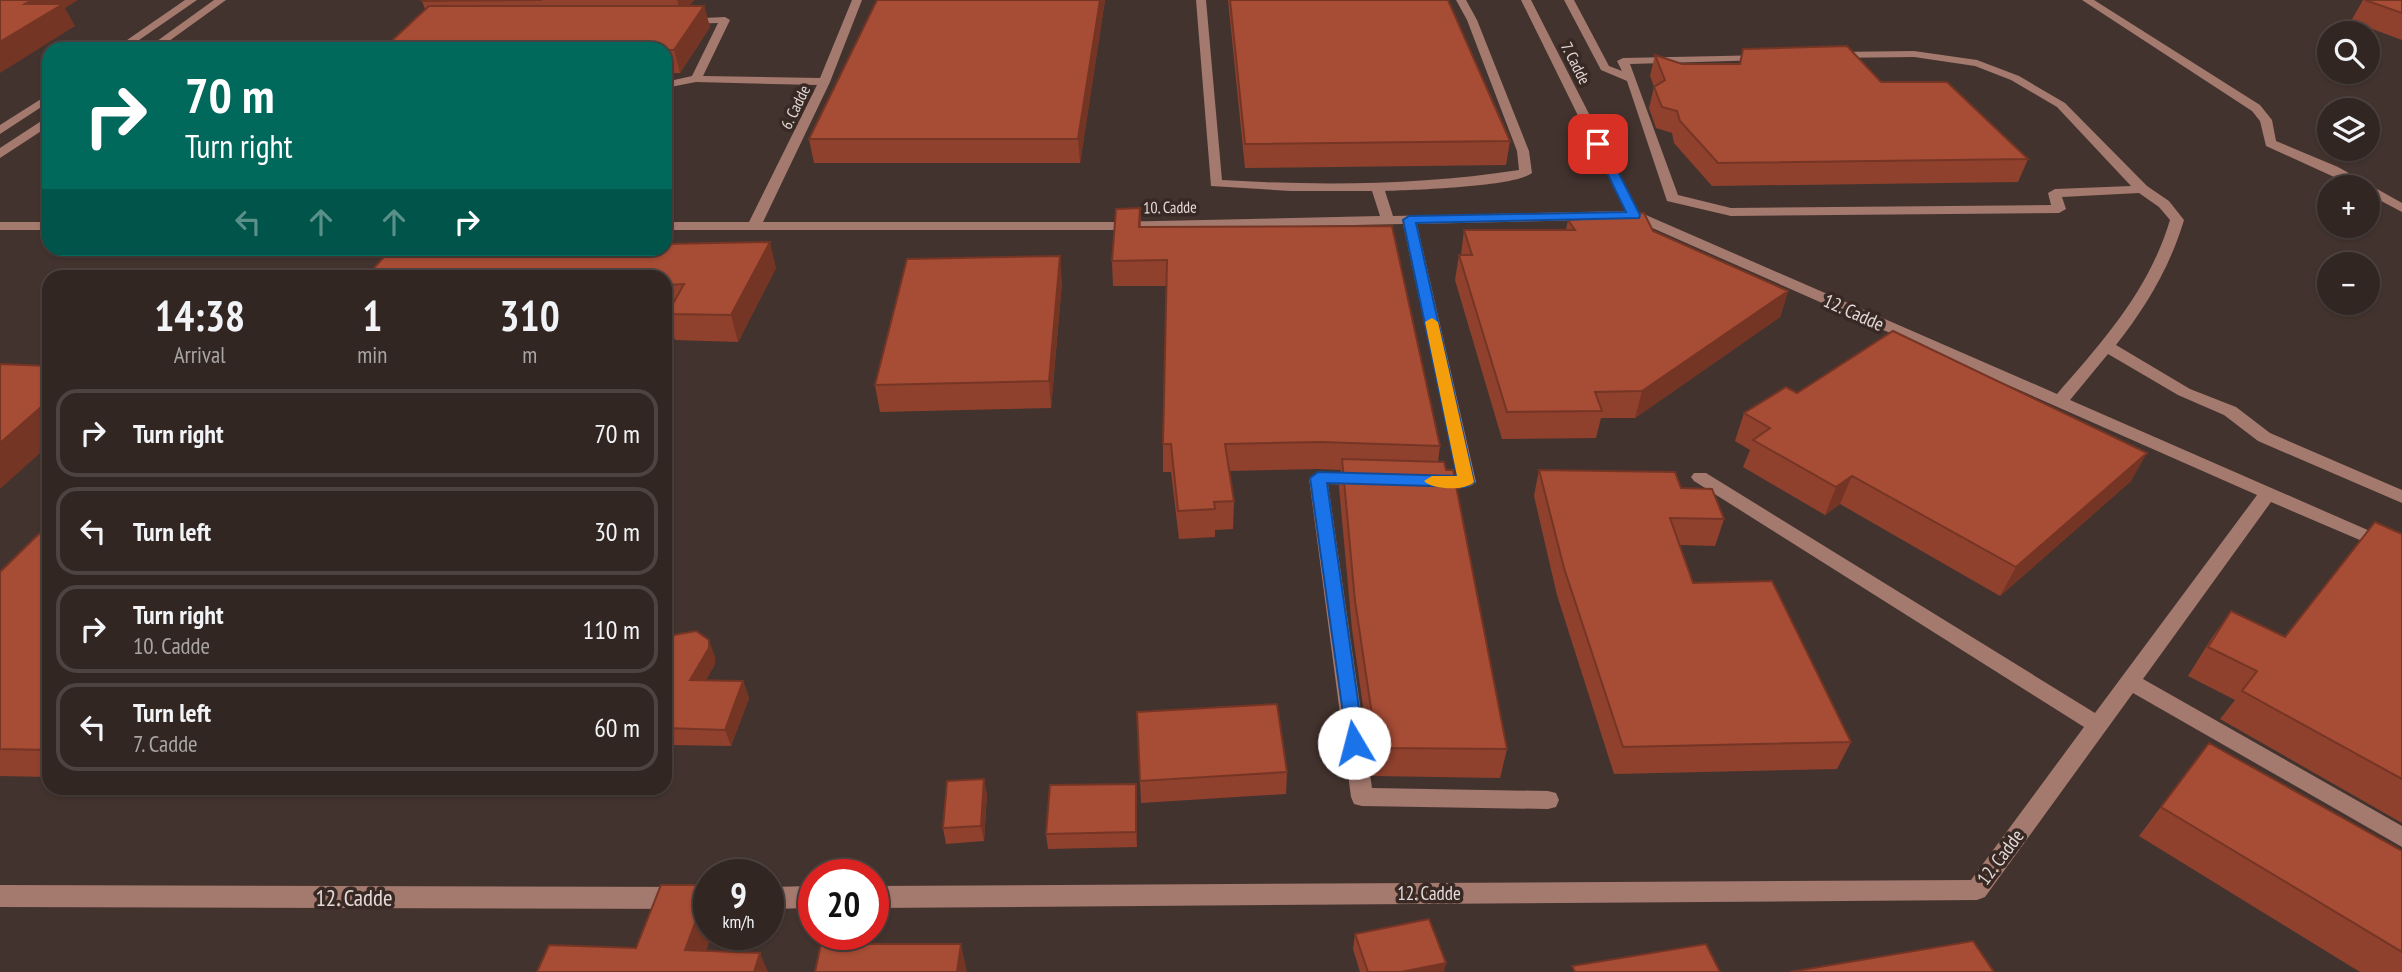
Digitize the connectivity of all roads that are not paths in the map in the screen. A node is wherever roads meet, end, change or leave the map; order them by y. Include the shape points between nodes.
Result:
1 (192, 0) edge
2 (221, 0) edge
3 (857, 0) edge
4 (1201, 0) edge
5 (1461, 0) edge
6 (1526, 0) edge
7 (1569, 0) edge
8 (2087, 0) edge
9 (670, 21) edge
10 (130, 42) edge
11 (161, 42) edge
12 (1816, 55) edge
13 (1775, 56) edge
14 (696, 79) junction
15 (1632, 79) junction
16 (824, 82) junction
17 (672, 84) edge
18 (42, 102) edge
19 (42, 125) edge
20 (0, 130) edge
21 (0, 154) edge
22 (2342, 175) edge
23 (1377, 186) junction
24 (2141, 189) junction
25 (2380, 196) edge
26 (2402, 208) edge
27 (1634, 215) junction
28 (1388, 220) junction
29 (1409, 220) junction
30 (0, 226) edge
31 (42, 226) edge
32 (672, 226) edge
33 (754, 226) junction
34 (2106, 346) junction
35 (2059, 402) junction
36 (1700, 477) dead end
37 (1385, 480) edge
38 (1412, 480) edge
39 (2268, 493) junction
40 (2402, 497) edge
41 (2402, 552) edge
42 (2130, 681) junction
43 (2097, 725) junction
44 (1548, 800) dead end
45 (2402, 837) edge
46 (0, 896) edge
47 (889, 897) edge
48 (693, 898) edge

1 - 10 street
2 - 11 street
3 - 16 street, 6. Cadde
4 - 23 street via 1216,183
5 - 23 street via 1523,151 1526,173
6 - 27 street, 7. Cadde
7 - 15 street via 1605,68
8 - 22 street via 2256,108 2266,120 2270,143
9 - 14 street via 725,20
12 - 24 street via 1914,54 1977,63 2015,78 2062,105
13 - 15 street via 1623,61
14 - 16 street
14 - 17 street
15 - 24 street via 1672,198 1731,212 2059,209 2056,193
16 - 33 street, 6. Cadde
18 - 20 street
19 - 21 street
23 - 28 street
24 - 34 street via 2164,204 2177,220 2171,246 2134,312
25 - 26 street
27 - 29 street, 10. Cadde
27 - 35 street, 12. Cadde
28 - 29 street, 10. Cadde
28 - 33 street, 10. Cadde
29 - 38 street via 1466,482
30 - 31 street
32 - 33 street, 10. Cadde
34 - 35 street
34 - 40 street via 2184,392 2230,411 2264,437
35 - 39 street, 12. Cadde
36 - 43 street
37 - 44 street via 1318,478 1362,797
39 - 41 street
39 - 42 street, 12. Cadde
42 - 43 street, 12. Cadde
42 - 45 street
43 - 47 street, 12. Cadde via 1977,890
46 - 48 street, 12. Cadde

